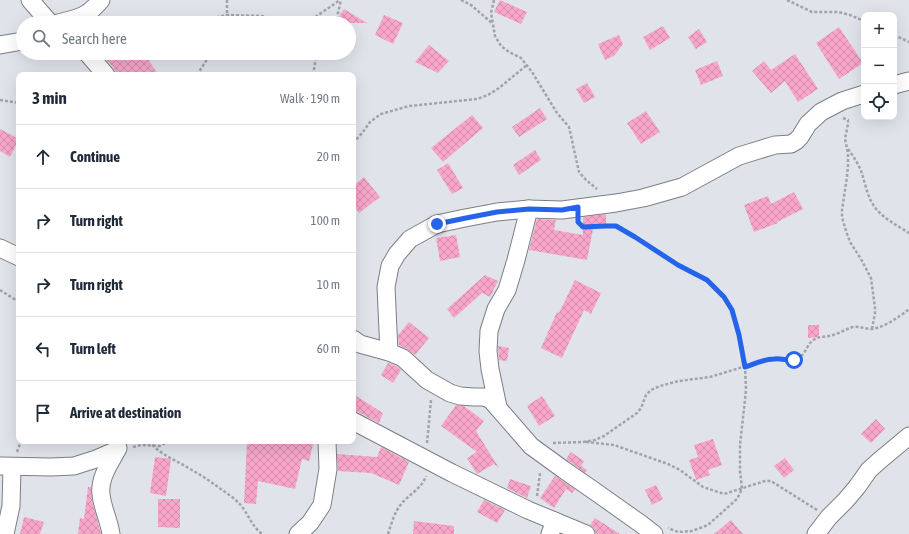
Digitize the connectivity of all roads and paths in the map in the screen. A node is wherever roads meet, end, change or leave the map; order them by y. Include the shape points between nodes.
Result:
1 (30, 0) edge
2 (101, 0) edge
3 (227, 0) edge
4 (340, 0) edge
5 (461, 0) edge
6 (494, 0) edge
7 (787, 0) edge
8 (227, 15) junction
9 (44, 16) edge
10 (82, 16) edge
11 (223, 16) edge
12 (262, 16) edge
13 (317, 16) edge
14 (337, 16) edge
15 (861, 20) edge
16 (492, 24) junction
17 (897, 36) edge
18 (16, 42) edge
19 (909, 42) edge
20 (0, 45) edge
21 (93, 60) edge
22 (207, 60) edge
23 (316, 60) edge
24 (527, 65) junction
25 (103, 72) edge
26 (199, 72) edge
27 (314, 72) edge
28 (909, 81) edge
29 (897, 84) edge
30 (861, 95) edge
31 (0, 100) edge
32 (16, 103) edge
33 (821, 112) junction
34 (356, 139) edge
35 (847, 147) junction
36 (616, 203) junction
37 (578, 207) junction
38 (529, 209) junction
39 (909, 233) edge
40 (0, 248) edge
41 (16, 256) edge
42 (0, 290) edge
43 (16, 300) edge
44 (909, 309) edge
45 (872, 329) junction
46 (356, 346) edge
47 (389, 352) junction
48 (745, 367) junction
49 (426, 380) junction
50 (498, 407) junction
51 (356, 423) edge
52 (909, 436) edge
53 (583, 442) junction
54 (164, 444) edge
55 (327, 444) edge
56 (120, 445) edge
57 (152, 445) junction
58 (530, 445) junction
59 (427, 460) junction
60 (6, 466) edge
61 (742, 489) junction
62 (535, 513) junction
63 (552, 527) edge
64 (822, 528) edge
65 (648, 529) edge
66 (5, 534) edge
67 (111, 534) edge
68 (262, 534) edge
69 (298, 534) edge
70 (388, 534) edge
71 (586, 534) edge

1 - 9 street
2 - 10 street via 94,9
3 - 8 path
4 - 13 path
4 - 14 path
5 - 16 path via 471,5
6 - 16 path
7 - 15 path via 812,12 838,12
8 - 11 path
8 - 12 path
16 - 24 path via 501,46 522,58
17 - 19 path
18 - 20 street
21 - 25 street
22 - 26 path
23 - 27 path
24 - 34 path via 499,88 477,99 409,106 381,114 370,122
24 - 36 path via 557,114 568,127 579,172
28 - 29 street
30 - 33 street
31 - 32 path
33 - 35 path via 848,120 845,139
33 - 36 street via 791,144 775,145 739,156 682,187
35 - 39 path via 860,169 874,206
35 - 45 path via 848,165 842,217 850,242 871,278 875,308
36 - 37 street
37 - 38 street via 562,210
37 - 48 path via 578,222 583,227 616,226 707,280 724,297 732,310
38 - 47 street via 491,213 437,224 410,239 390,266 386,287
38 - 50 street via 507,290 496,309 489,331 490,369
40 - 41 street
42 - 43 path
44 - 45 path via 889,323
45 - 48 path via 854,327 815,339 800,358 794,360 769,359
46 - 47 street
47 - 49 street via 402,358
48 - 53 path via 710,377 678,381 651,390 637,413 604,436
48 - 61 path via 746,390 740,446
49 - 50 street via 460,396 484,396
49 - 59 path via 431,400
50 - 58 street
51 - 59 street
52 - 64 street via 869,470
53 - 58 path
53 - 61 path via 614,445 668,464 703,487 724,494
54 - 57 path
55 - 69 street via 328,469 322,505 310,523
56 - 57 path
56 - 60 street via 96,459 74,466
56 - 67 street via 101,483 101,494
57 - 68 path via 165,456 191,469 232,496
58 - 62 path via 538,462 540,474
58 - 65 street
59 - 62 street
59 - 70 path via 424,481 397,508
60 - 66 street via 11,506
61 - 64 path via 771,481
61 - 65 path via 737,499 708,525 692,531 678,532 663,527
62 - 63 street
63 - 71 street

